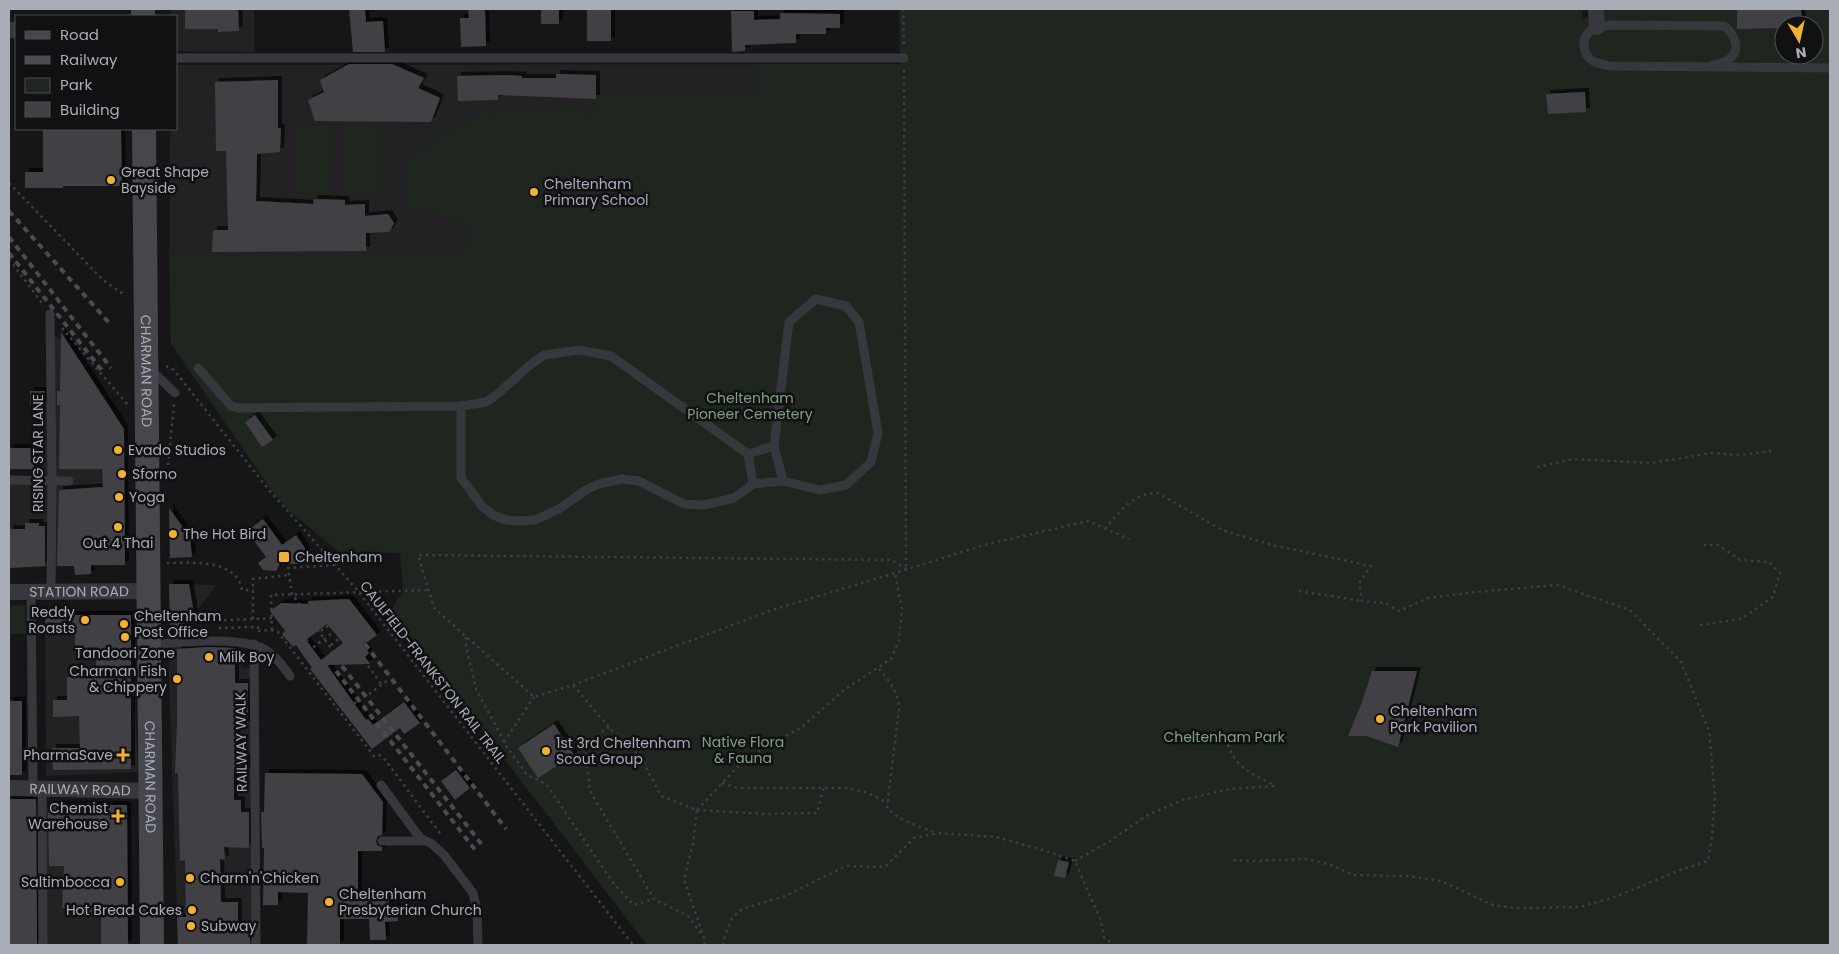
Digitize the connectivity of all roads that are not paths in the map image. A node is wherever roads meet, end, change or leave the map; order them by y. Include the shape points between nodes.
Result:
1 (1596, 9) edge
2 (1597, 27) junction
3 (178, 58) edge
4 (904, 58) road end
5 (1713, 66) junction
6 (1830, 68) edge
7 (144, 130) edge
8 (50, 314) road end
9 (145, 364) junction
10 (198, 368) dead end
11 (175, 393) road end
12 (461, 406) junction
13 (774, 446) junction
14 (748, 454) junction
15 (9, 480) edge
16 (52, 480) junction
17 (70, 480) dead end
18 (783, 481) junction
19 (753, 484) junction
20 (30, 591) junction
21 (51, 591) junction
22 (148, 591) junction
23 (9, 592) edge
24 (254, 644) junction
25 (149, 645) junction
26 (290, 676) dead end
27 (381, 785) dead end
28 (9, 788) edge
29 (37, 788) junction
30 (151, 790) junction
31 (382, 841) dead end
32 (424, 841) junction
33 (42, 945) edge
34 (152, 945) edge
35 (256, 945) edge
36 (478, 945) edge

1 - 2 street
2 - 5 lane via 1590,31 1584,44 1586,54 1596,63 1611,66
2 - 5 lane via 1724,26 1734,37 1735,52 1728,61
3 - 4 lane
5 - 6 lane
7 - 9 main road, CHARMAN ROAD
8 - 16 lane, RISING STAR LANE
9 - 11 lane
9 - 22 main road, CHARMAN ROAD
10 - 12 lane via 230,406 240,408
12 - 14 lane via 490,400 544,355 579,350 611,356
12 - 19 lane via 461,478 482,506 506,520 535,520 559,509 586,490 622,479 639,481 684,504 704,505 734,498
13 - 14 lane
13 - 18 lane
13 - 18 lane via 789,322 816,299 846,306 859,322 878,433 871,462 846,485 820,490
14 - 19 lane
15 - 16 lane
16 - 17 lane
16 - 21 lane, RISING STAR LANE
18 - 19 lane
20 - 21 street, STATION ROAD
20 - 23 street, STATION ROAD
20 - 29 lane
21 - 22 street, STATION ROAD
22 - 25 main road, CHARMAN ROAD
24 - 25 lane via 188,642
24 - 26 lane via 272,654
24 - 35 lane, RAILWAY WALK
25 - 30 main road, CHARMAN ROAD
27 - 32 lane
28 - 29 street, RAILWAY ROAD
29 - 30 street, RAILWAY ROAD
29 - 33 lane
30 - 34 main road, CHARMAN ROAD
31 - 32 lane
32 - 36 lane via 444,856 476,898

